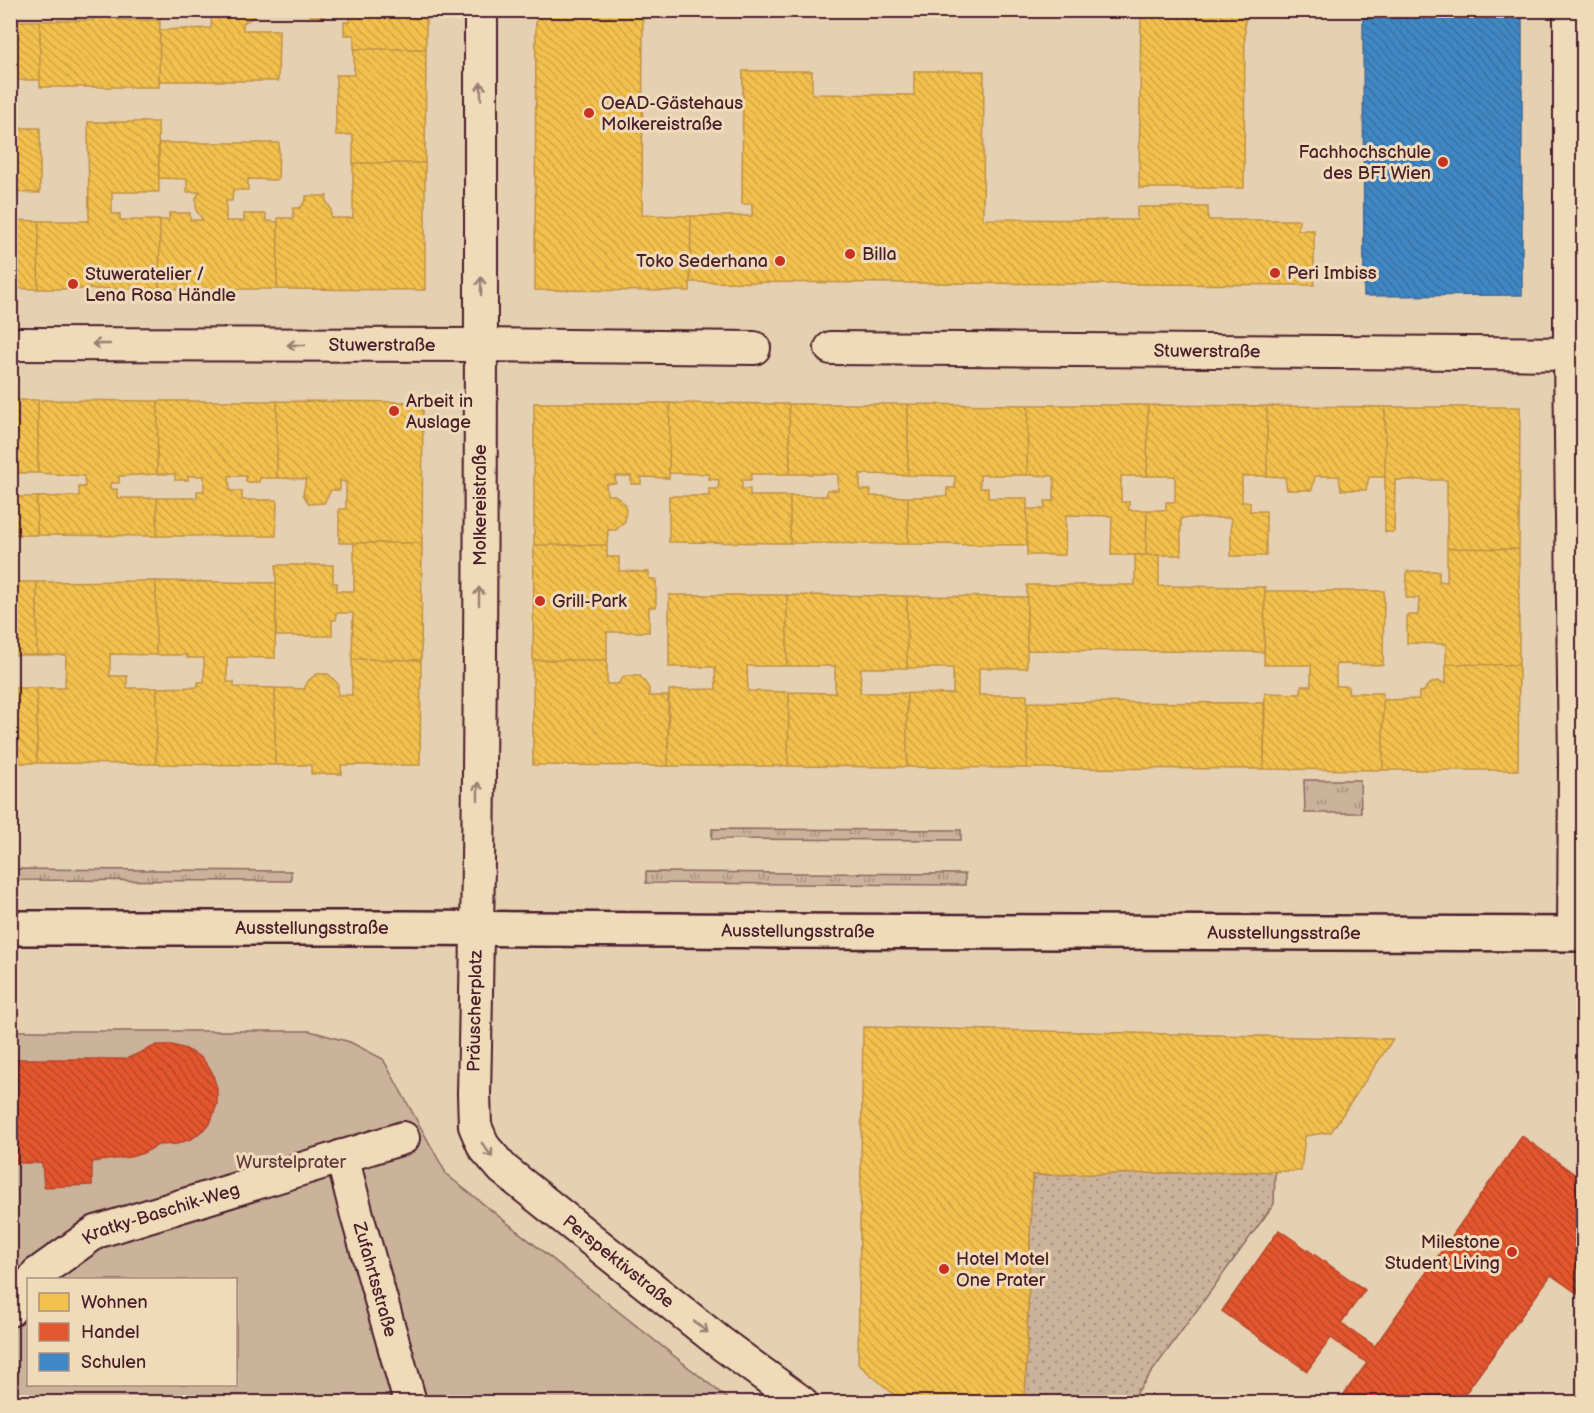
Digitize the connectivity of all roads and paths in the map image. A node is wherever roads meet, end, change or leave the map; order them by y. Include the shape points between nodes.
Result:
1 (481, 10) edge
2 (1570, 10) edge
3 (10, 344) edge
4 (481, 345) junction
5 (754, 348) dead end
6 (831, 348) dead end
7 (1577, 354) edge
8 (10, 928) edge
9 (476, 928) junction
10 (1579, 934) edge
11 (474, 1094) joint
12 (403, 1138) dead end
13 (342, 1156) junction
14 (34, 1278) edge
15 (27, 1287) edge
16 (10, 1310) edge
17 (410, 1402) edge
18 (801, 1402) edge

4 -> 1 street, Molkereistraße
2 - 7 street
4 -> 3 street, Stuwerstraße
4 - 5 street, Stuwerstraße
9 -> 4 street, Molkereistraße
6 - 7 street, Stuwerstraße
7 - 10 street via 1575,763
8 - 9 main road, Ausstellungsstraße
9 - 10 main road, Ausstellungsstraße
9 - 11 street, Präuscherplatz
11 -> 18 street, Perspektivstraße via 475,1126 484,1147 503,1169
12 - 13 street, Kratky-Baschik-Weg
13 - 14 street, Kratky-Baschik-Weg via 96,1232
13 - 17 street, Zufahrtsstraße
15 - 16 street

